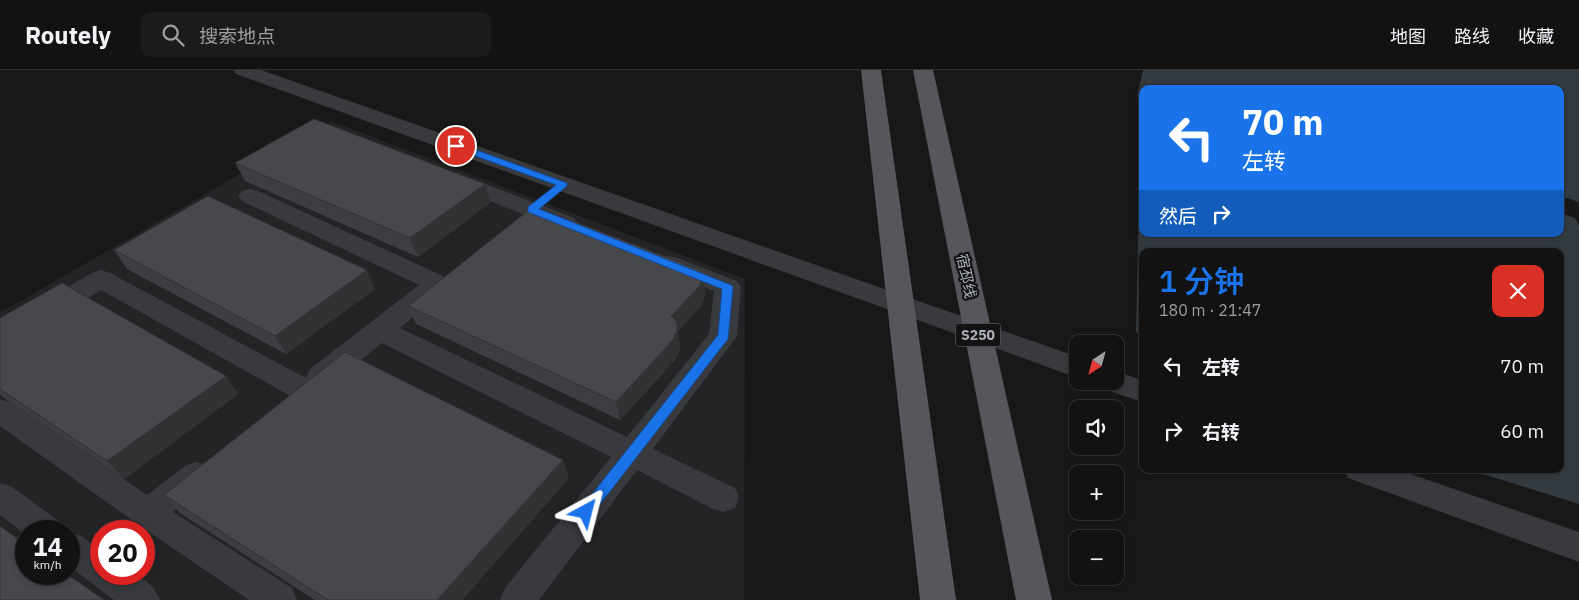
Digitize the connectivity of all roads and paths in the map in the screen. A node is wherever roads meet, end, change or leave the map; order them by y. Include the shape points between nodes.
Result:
1 (243, 70) edge
2 (871, 70) edge
3 (923, 70) edge
4 (430, 170) edge
5 (563, 184) junction
6 (250, 196) dead end
7 (532, 210) junction
8 (508, 228) edge
9 (594, 234) edge
10 (648, 256) edge
11 (461, 265) edge
12 (438, 284) junction
13 (901, 305) junction
14 (380, 330) junction
15 (978, 333) junction
16 (0, 339) edge
17 (1069, 365) edge
18 (1124, 385) edge
19 (304, 390) junction
20 (1139, 391) edge
21 (281, 408) edge
22 (0, 410) edge
23 (632, 454) junction
24 (218, 457) edge
25 (1370, 473) edge
26 (0, 497) edge
27 (724, 498) dead end
28 (148, 513) junction
29 (32, 520) edge
30 (1579, 548) edge
31 (121, 585) edge
32 (142, 600) edge
33 (279, 600) edge
34 (518, 600) edge
35 (938, 600) edge
36 (1034, 600) edge

1 - 5 street
2 - 13 main road
3 - 15 main road, 宿邳线 / S250
4 - 7 street
5 - 7 street
5 - 13 street
6 - 12 street
7 - 8 street
7 - 9 street
10 - 23 street via 728,287 724,336
11 - 12 street
12 - 14 street
13 - 15 street
13 - 35 main road
14 - 19 street
14 - 23 street
15 - 17 street
15 - 36 main road, 宿邳线 / S250
16 - 19 street via 101,279
18 - 20 street
19 - 21 street
22 - 28 street
23 - 27 street
23 - 34 street
24 - 28 street
25 - 30 street
26 - 29 street
28 - 33 street
31 - 32 street

